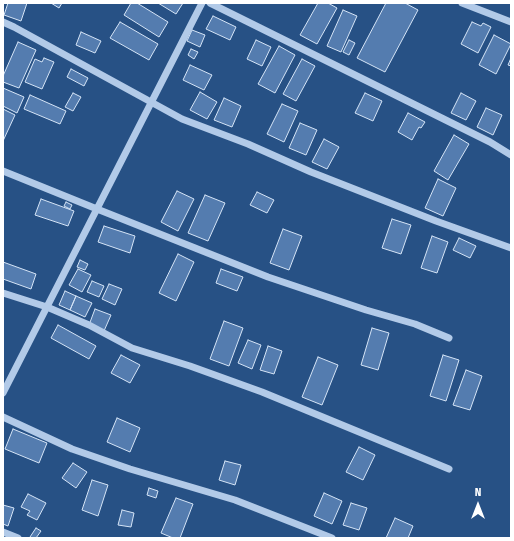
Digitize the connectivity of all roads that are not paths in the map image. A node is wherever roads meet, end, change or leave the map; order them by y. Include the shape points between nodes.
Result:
1 (202, 3) edge
2 (210, 3) edge
3 (462, 3) edge
4 (3, 22) edge
5 (511, 22) edge
6 (152, 102) junction
7 (511, 155) edge
8 (3, 171) edge
9 (97, 210) junction
10 (511, 248) edge
11 (3, 293) edge
12 (47, 307) junction
13 (449, 338) dead end
14 (3, 392) edge
15 (3, 417) edge
16 (449, 469) dead end
17 (3, 532) edge
18 (18, 538) edge
19 (332, 538) edge

1 - 6 street
2 - 7 street via 490,142
3 - 5 street
4 - 6 street
6 - 9 street
6 - 10 street via 182,119 311,172
8 - 9 street
9 - 12 street
9 - 13 street via 268,277 415,324
11 - 12 street
12 - 14 street
12 - 16 street via 89,325 132,348 262,392
15 - 19 street via 79,451 130,470 235,500
17 - 18 street

